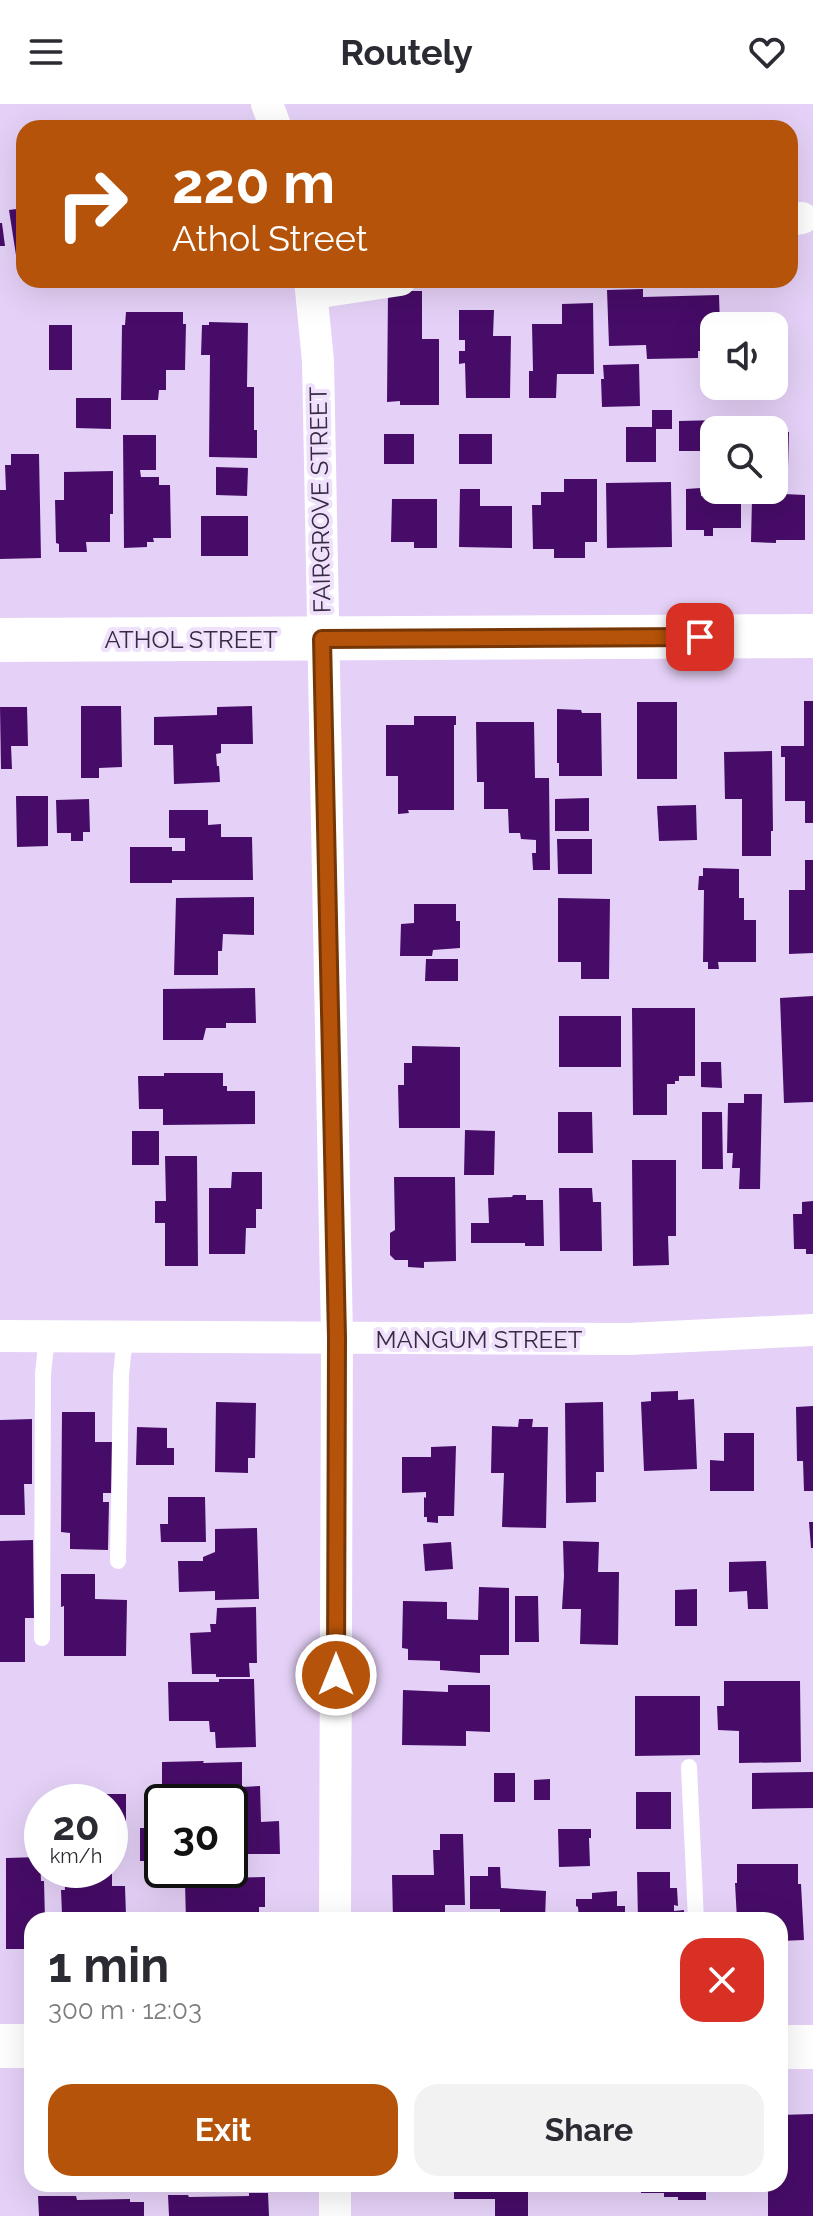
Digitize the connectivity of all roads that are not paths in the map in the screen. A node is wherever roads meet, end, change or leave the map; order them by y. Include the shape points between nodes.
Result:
1 (311, 288) edge
2 (813, 636) edge
3 (322, 639) junction
4 (0, 640) edge
5 (813, 1330) edge
6 (0, 1336) edge
7 (47, 1336) junction
8 (125, 1337) junction
9 (337, 1338) junction
10 (118, 1561) dead end
11 (42, 1638) dead end
12 (689, 1767) dead end
13 (335, 1912) edge
14 (696, 1912) edge
15 (0, 2046) edge
16 (24, 2046) edge
17 (788, 2047) edge
18 (813, 2047) edge
19 (335, 2192) edge
20 (335, 2216) edge

1 - 3 street, FAIRGROVE STREET via 318,361
2 - 3 street, ATHOL STREET
3 - 4 street, ATHOL STREET
3 - 9 street, FAIRGROVE STREET
5 - 9 street, MANGUM STREET via 628,1339
6 - 7 street, MANGUM STREET
7 - 8 street, MANGUM STREET
7 - 11 lane
8 - 9 street, MANGUM STREET
8 - 10 lane
9 - 13 street, FAIRGROVE STREET
12 - 14 lane
15 - 16 street
17 - 18 street
19 - 20 street

